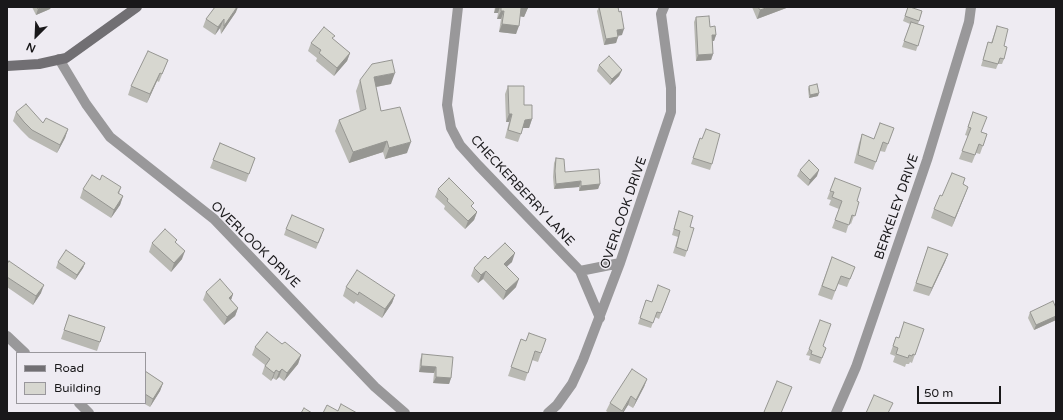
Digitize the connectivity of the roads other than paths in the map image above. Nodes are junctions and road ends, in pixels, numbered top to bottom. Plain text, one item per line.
1 (137, 7) edge
2 (458, 7) edge
3 (664, 7) edge
4 (971, 7) edge
5 (59, 59) junction
6 (7, 66) edge
7 (620, 263) junction
8 (580, 271) junction
9 (600, 318) junction
10 (7, 336) edge
11 (25, 352) edge
12 (80, 404) edge
13 (89, 413) edge
14 (405, 413) edge
15 (548, 413) edge
16 (836, 413) edge

1 - 5 main road
2 - 8 street, CHECKERBERRY LANE
3 - 7 street, OVERLOOK DRIVE
4 - 16 street, BERKELEY DRIVE
5 - 6 main road
5 - 14 street, OVERLOOK DRIVE
7 - 8 street
7 - 9 street, OVERLOOK DRIVE
8 - 9 street, CHECKERBERRY LANE
9 - 15 street, OVERLOOK DRIVE
10 - 11 street
12 - 13 street

